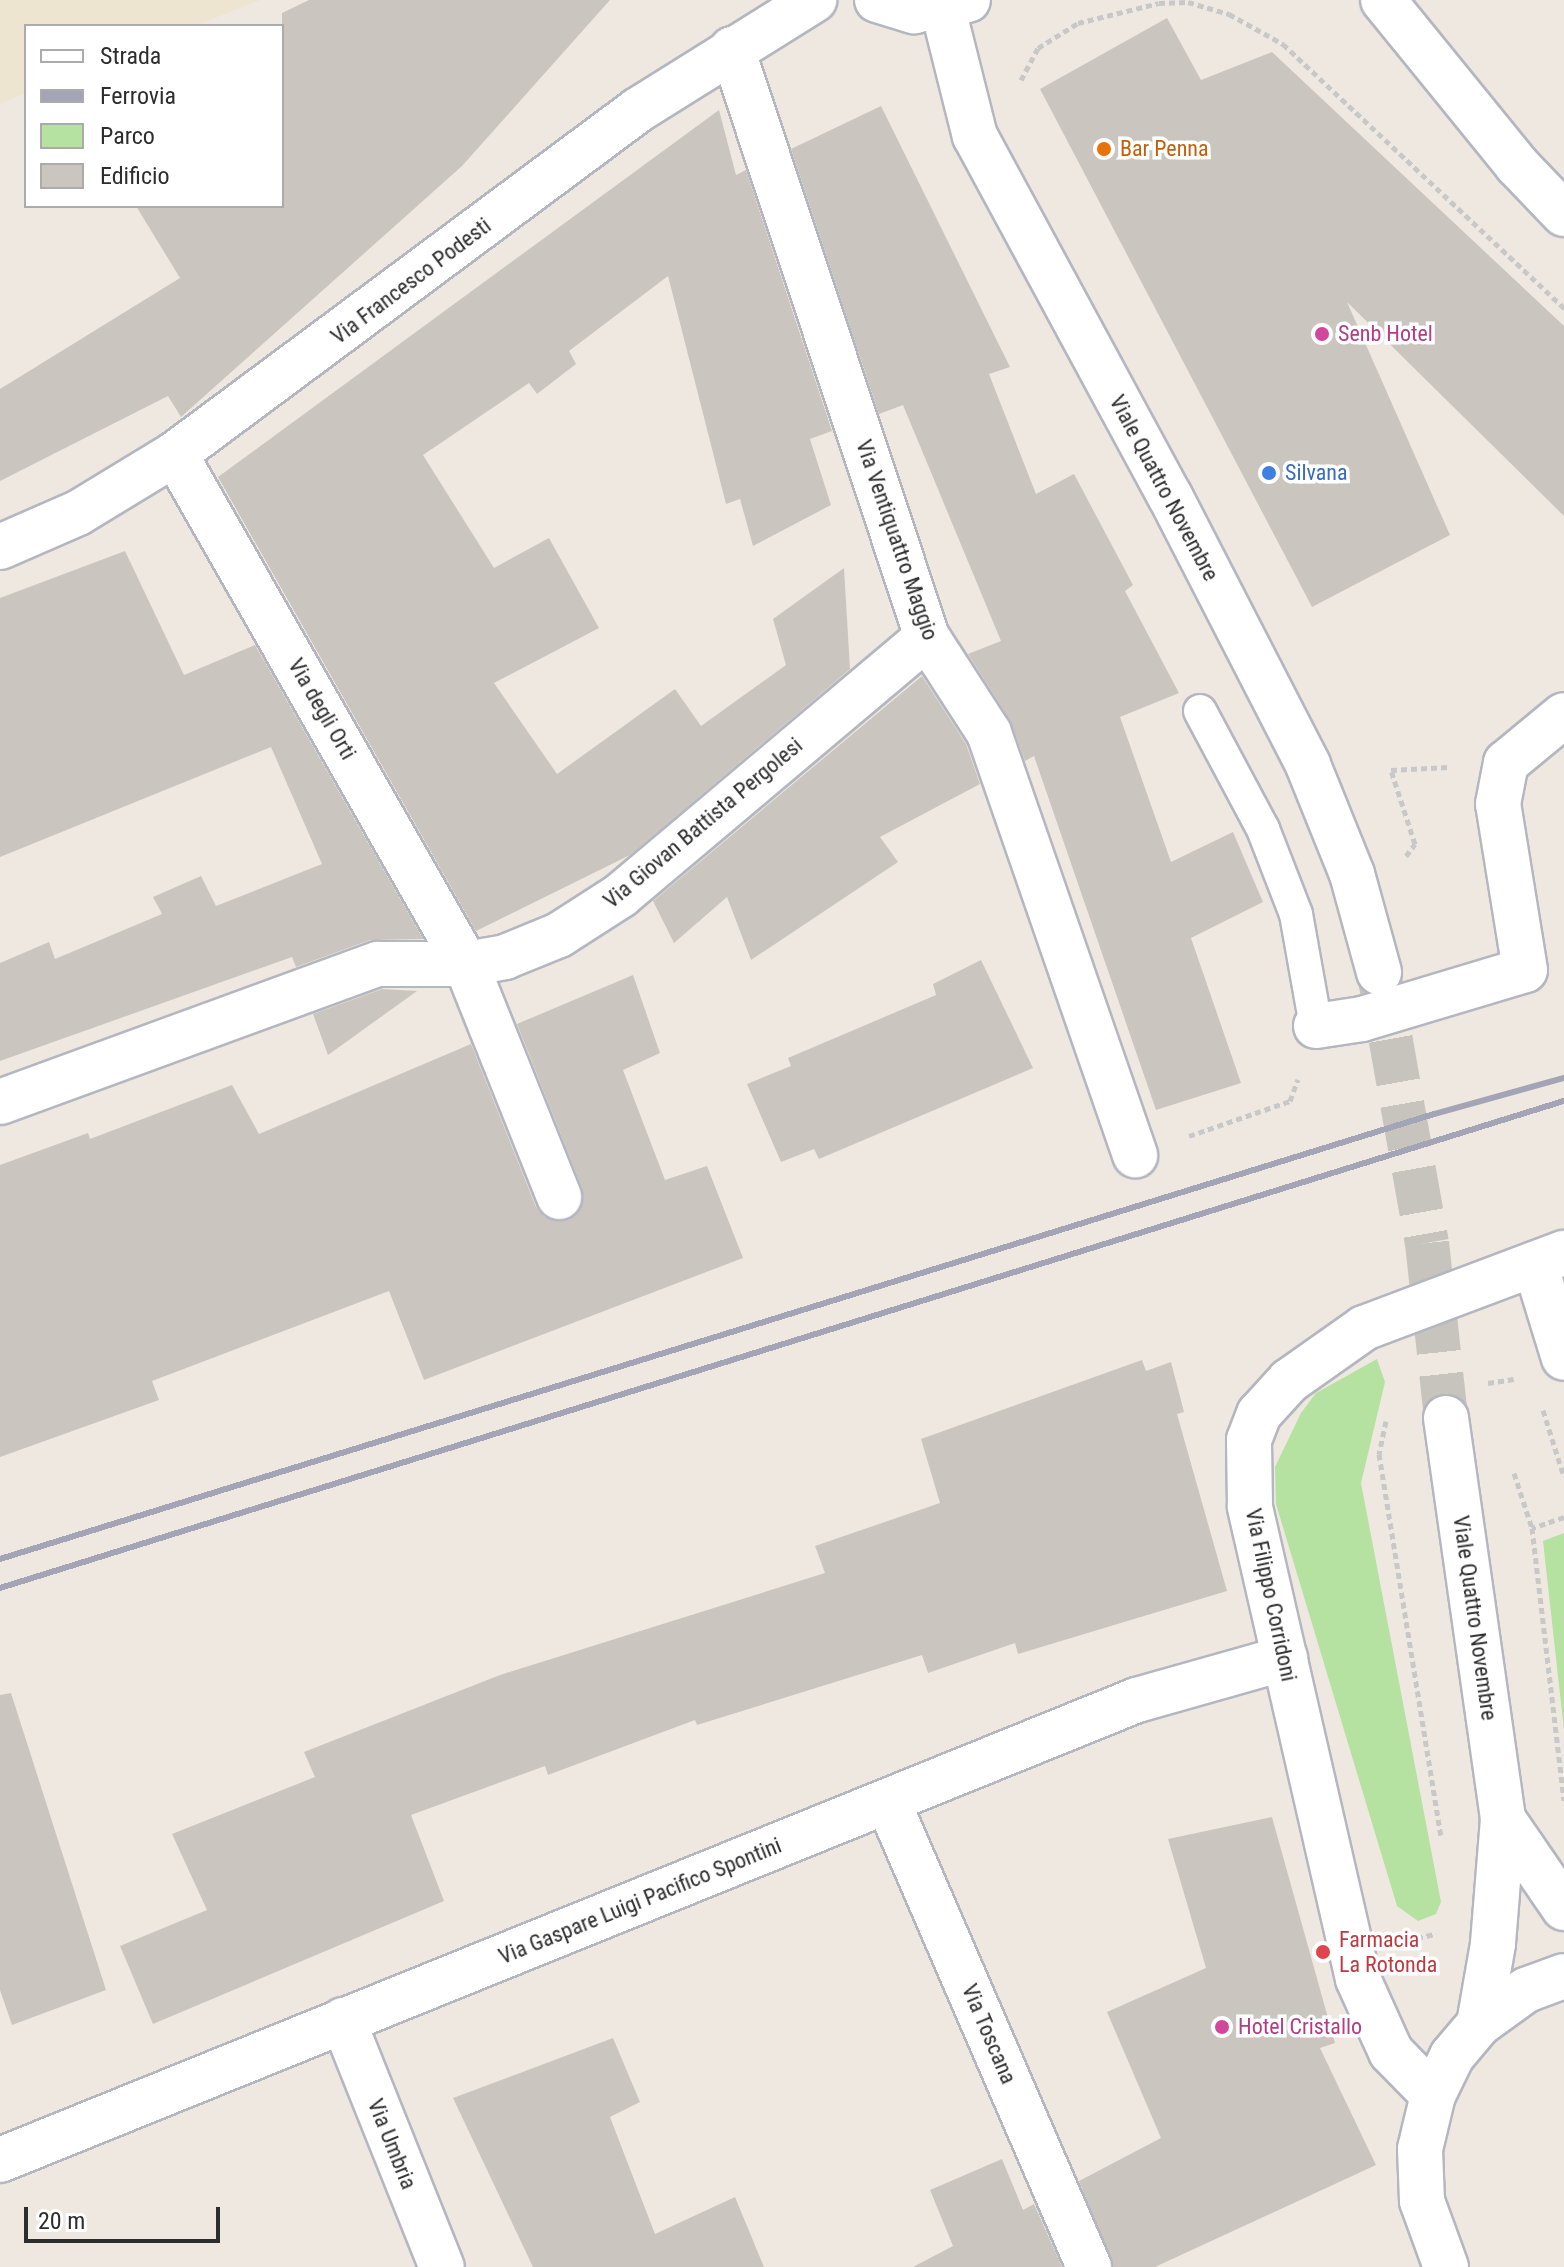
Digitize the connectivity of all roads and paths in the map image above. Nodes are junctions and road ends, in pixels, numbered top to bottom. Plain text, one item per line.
1 (814, 0) edge
2 (877, 0) edge
3 (1383, 0) edge
4 (956, 4) edge
5 (1405, 16) edge
6 (1078, 23) dead end
7 (732, 49) junction
8 (1564, 214) edge
9 (1564, 308) edge
10 (175, 454) junction
11 (0, 547) edge
12 (927, 637) junction
13 (1200, 711) dead end
14 (1564, 715) edge
15 (1391, 770) dead end
16 (1415, 844) dead end
17 (466, 964) junction
18 (1379, 972) tunnel mouth
19 (1316, 1026) junction
20 (0, 1102) edge
21 (1135, 1155) joint
22 (559, 1197) dead end
23 (1550, 1258) edge
24 (1564, 1358) edge
25 (1446, 1418) tunnel mouth
26 (1511, 1462) dead end
27 (1564, 1517) edge
28 (1532, 1528) junction
29 (1285, 1658) junction
30 (1564, 1800) edge
31 (888, 1802) junction
32 (1503, 1819) junction
33 (1564, 1908) edge
34 (1564, 1976) edge
35 (343, 2020) junction
36 (1479, 2024) junction
37 (1433, 2095) junction
38 (0, 2160) edge
39 (442, 2267) edge
40 (1089, 2267) edge
41 (1446, 2267) edge

1 - 7 street, Via Francesco Podesti
2 - 4 street
3 - 5 street
4 - 18 street, Viale Quattro Novembre
5 - 8 street
6 - 9 path
7 - 10 street, Via Francesco Podesti
7 - 12 street, Via Ventiquattro Maggio
10 - 11 street, Via Francesco Podesti
10 - 17 street, Via degli Orti
12 - 17 street, Via Giovan Battista Pergolesi
12 - 21 street, Via Ventiquattro Maggio
13 - 19 lane
14 - 19 street
15 - 16 path
17 - 20 street, Via Giovan Battista Pergolesi
17 - 22 street, Via degli Orti
19 - 21 path
23 - 24 street
23 - 29 street, Via Filippo Corridoni
25 - 32 street, Viale Quattro Novembre
26 - 28 path
27 - 28 path
28 - 30 path
29 - 31 street, Via Gaspare Luigi Pacifico Spontini
29 - 37 street, Via Filippo Corridoni
31 - 35 street, Via Gaspare Luigi Pacifico Spontini
31 - 40 street, Via Toscana
32 - 33 street, Viale Quattro Novembre
32 - 36 street, Viale Quattro Novembre
34 - 36 street
35 - 38 street, Via Gaspare Luigi Pacifico Spontini
35 - 39 street, Via Umbria
36 - 37 street
37 - 41 street

